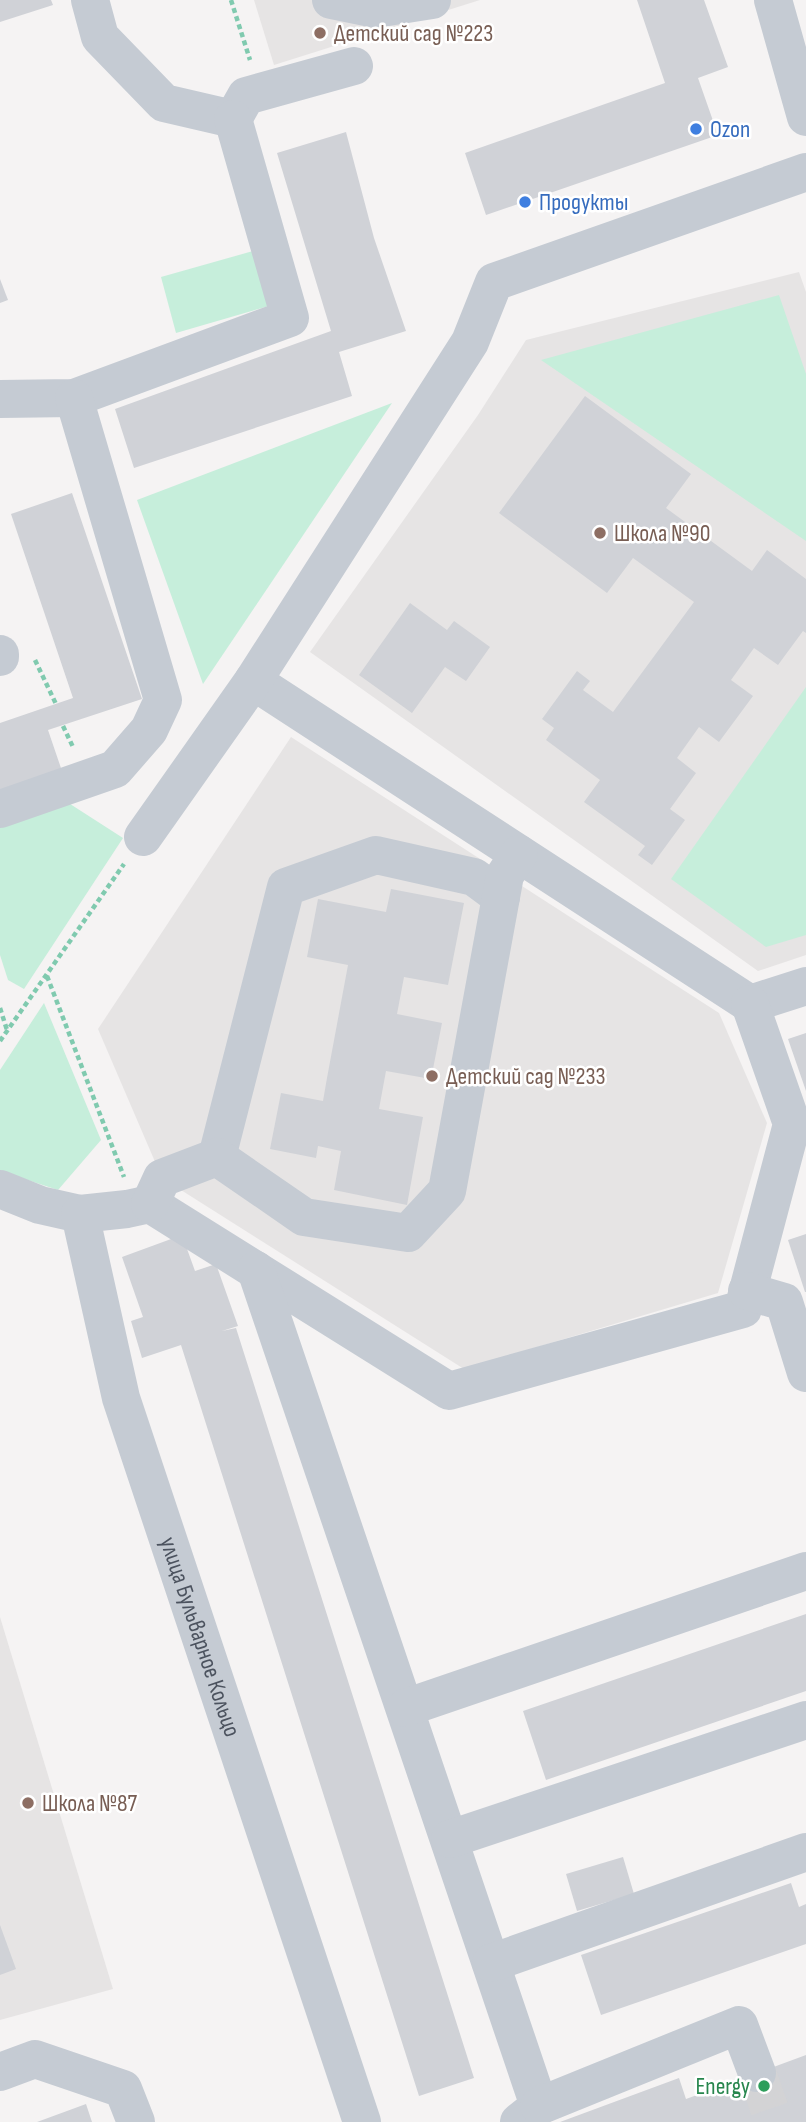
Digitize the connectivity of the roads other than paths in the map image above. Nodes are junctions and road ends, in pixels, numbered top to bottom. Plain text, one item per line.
1 (90, 0) edge
2 (331, 0) edge
3 (432, 0) edge
4 (774, 0) edge
5 (354, 66) dead end
6 (806, 117) edge
7 (233, 119) junction
8 (806, 172) edge
9 (0, 398) edge
10 (75, 398) junction
11 (253, 681) junction
12 (0, 809) edge
13 (143, 837) road end
14 (519, 854) junction
15 (501, 897) junction
16 (806, 986) edge
17 (750, 1004) junction
18 (799, 1121) edge
19 (217, 1157) junction
20 (0, 1189) edge
21 (143, 1205) junction
22 (80, 1214) junction
23 (256, 1270) junction
24 (747, 1291) junction
25 (806, 1373) edge
26 (806, 1571) edge
27 (405, 1709) junction
28 (806, 1720) edge
29 (450, 1839) junction
30 (806, 1852) edge
31 (491, 1963) junction
32 (0, 2072) edge
33 (757, 2073) tunnel mouth
34 (529, 2114) edge
35 (136, 2122) edge
36 (362, 2122) edge

1 - 7 street
2 - 3 street
4 - 6 street
5 - 7 street
7 - 10 street
8 - 11 street
9 - 10 street
10 - 12 street
11 - 13 street
11 - 14 street
14 - 15 street
14 - 17 street
15 - 19 street
15 - 19 street
16 - 17 street
17 - 18 street
18 - 24 street
19 - 21 street
20 - 22 street
21 - 22 street
21 - 23 street
22 - 36 street, улица Бульварное Кольцо
23 - 24 street
23 - 27 street
24 - 25 street
26 - 27 street
27 - 29 street
28 - 29 street
29 - 31 street
30 - 31 street
31 - 34 street
32 - 35 street
33 - 34 street

